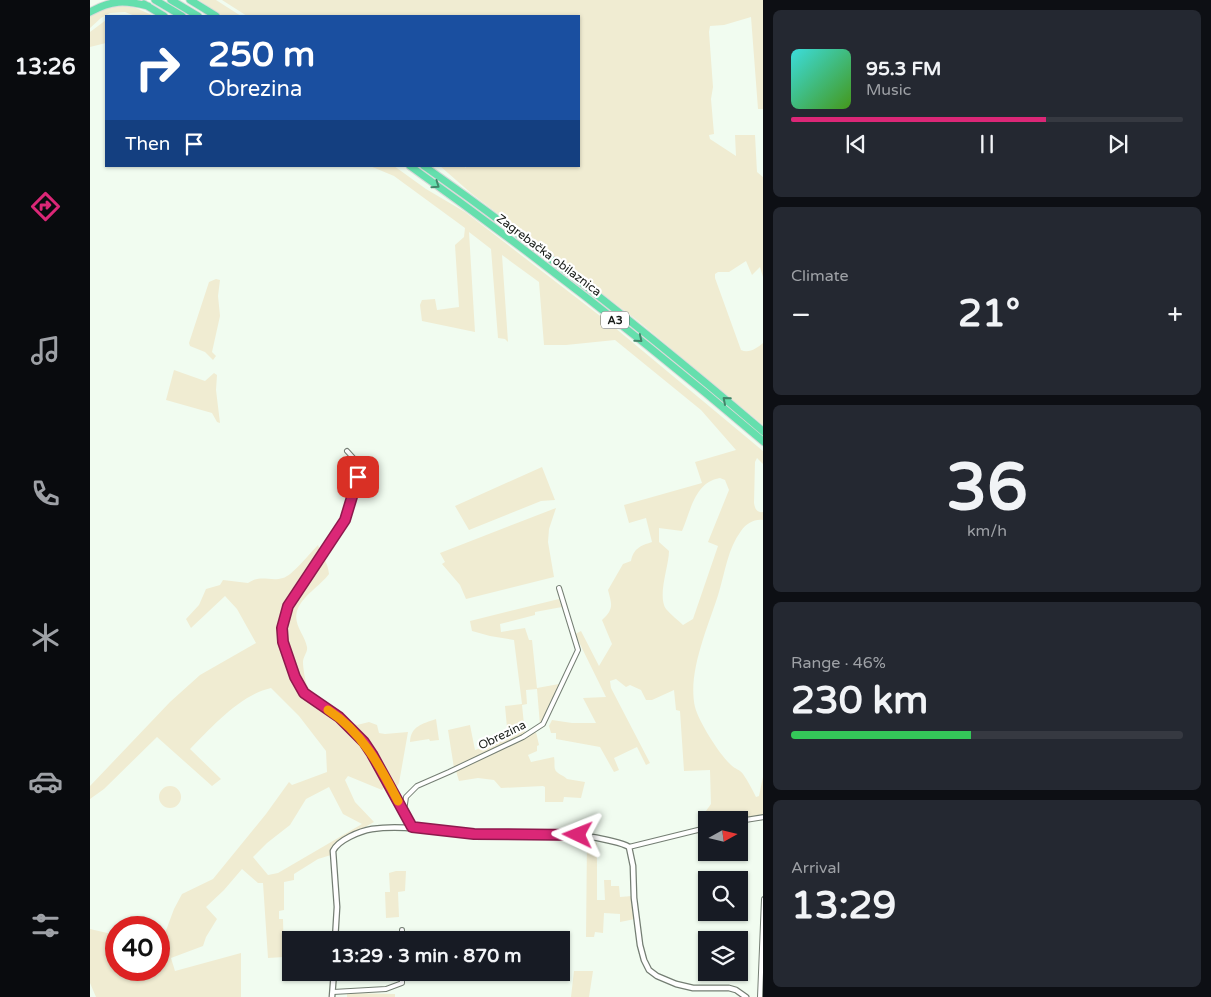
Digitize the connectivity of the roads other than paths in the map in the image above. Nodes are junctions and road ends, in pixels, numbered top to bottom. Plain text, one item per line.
1 (137, 0) edge
2 (155, 0) edge
3 (171, 0) edge
4 (190, 0) edge
5 (148, 6) junction
6 (90, 12) edge
7 (162, 15) edge
8 (180, 15) edge
9 (196, 15) edge
10 (214, 15) edge
11 (411, 167) edge
12 (425, 167) edge
13 (763, 431) edge
14 (763, 441) edge
15 (347, 451) dead end
16 (558, 588) dead end
17 (404, 811) junction
18 (763, 817) edge
19 (748, 820) edge
20 (412, 827) junction
21 (698, 830) edge
22 (629, 847) junction
23 (763, 924) edge
24 (336, 931) edge
25 (334, 981) edge
26 (402, 981) edge
27 (333, 994) edge
28 (746, 997) edge
29 (760, 997) edge

1 - 5 highway
2 - 8 highway
3 - 9 highway
4 - 10 highway
5 - 6 highway
5 - 7 highway
11 -> 14 highway, Zagrebačka obilaznica / A3
13 -> 12 highway, Zagrebačka obilaznica / A3
15 - 17 street
16 - 17 street, Obrezina
17 - 20 street
18 - 19 street
20 - 22 street
20 - 24 street
21 - 22 street
22 - 28 street
23 - 29 street
25 - 27 street
26 - 27 street

